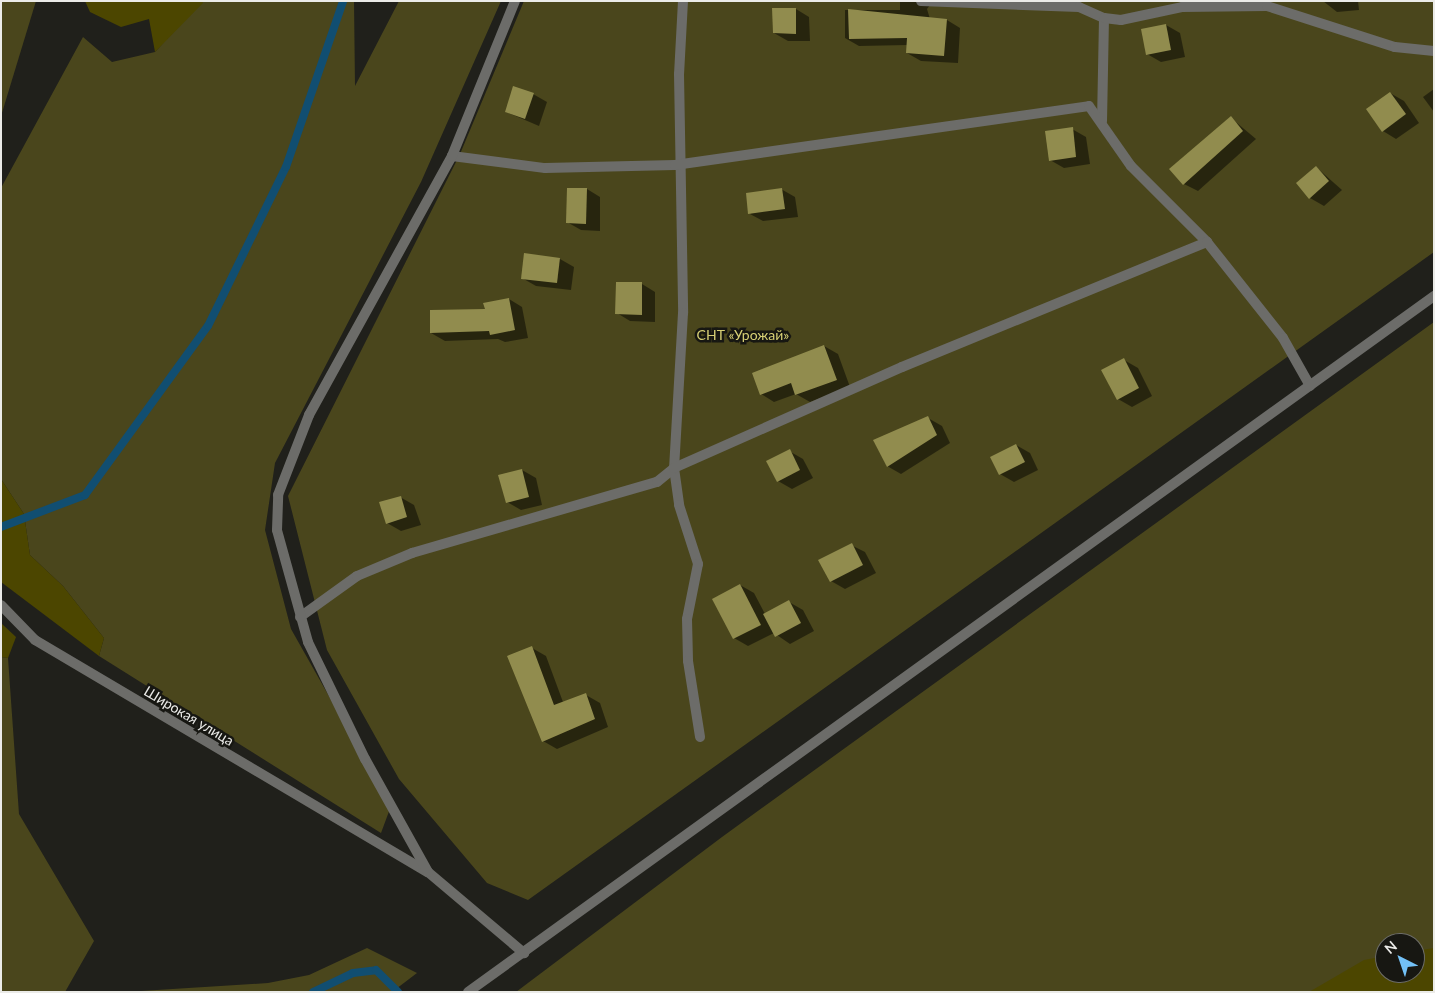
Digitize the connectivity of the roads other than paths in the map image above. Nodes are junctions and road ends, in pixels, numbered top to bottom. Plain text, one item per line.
1 (515, 1) edge
2 (683, 1) edge
3 (922, 1) edge
4 (1104, 18) junction
5 (1434, 51) edge
6 (1102, 124) junction
7 (452, 156) junction
8 (680, 164) junction
9 (1207, 242) junction
10 (1434, 296) edge
11 (1310, 386) junction
12 (674, 468) junction
13 (1, 605) edge
14 (300, 618) junction
15 (700, 737) dead end
16 (428, 872) junction
17 (524, 953) junction
18 (468, 992) edge

1 - 7 street
2 - 8 street
3 - 4 street
4 - 5 street
4 - 6 street
6 - 8 street
6 - 9 street
7 - 8 street
7 - 14 street
8 - 12 street
9 - 11 street
9 - 12 street
10 - 11 street
11 - 17 street
12 - 14 street
12 - 15 street
13 - 16 street, Широкая улица
14 - 16 street
16 - 17 street
17 - 18 street

